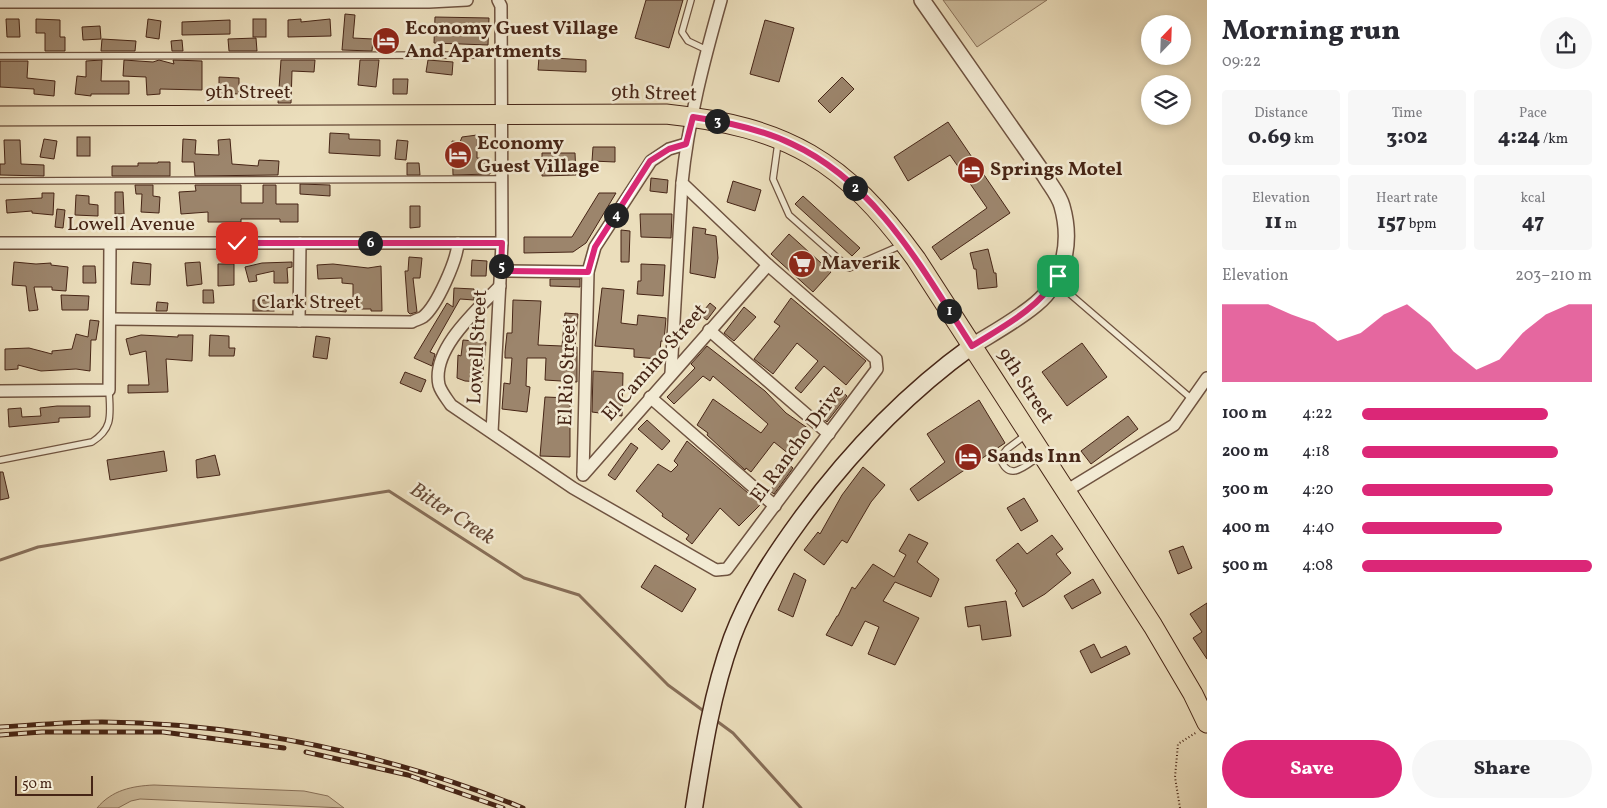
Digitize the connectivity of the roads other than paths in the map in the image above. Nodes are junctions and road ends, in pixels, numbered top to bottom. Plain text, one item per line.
1 (323, 0) edge
2 (467, 0) edge
3 (498, 0) edge
4 (691, 0) edge
5 (721, 0) edge
6 (922, 0) edge
7 (0, 2) edge
8 (707, 50) junction
9 (501, 55) junction
10 (0, 56) edge
11 (501, 115) junction
12 (0, 116) edge
13 (693, 117) junction
14 (779, 138) junction
15 (686, 144) junction
16 (502, 179) junction
17 (0, 181) edge
18 (682, 183) junction
19 (458, 242) junction
20 (0, 243) edge
21 (300, 243) junction
22 (502, 243) junction
23 (110, 244) junction
24 (905, 244) junction
25 (768, 265) junction
26 (501, 271) junction
27 (588, 272) junction
28 (1055, 281) junction
29 (500, 286) junction
30 (110, 319) junction
31 (298, 322) junction
32 (709, 330) junction
33 (972, 346) junction
34 (671, 372) junction
35 (1207, 378) edge
36 (109, 390) junction
37 (0, 391) edge
38 (650, 397) junction
39 (1193, 400) junction
40 (492, 432) junction
41 (1029, 433) junction
42 (829, 434) junction
43 (1042, 455) junction
44 (0, 460) edge
45 (583, 474) junction
46 (573, 488) junction
47 (1066, 491) junction
48 (775, 506) junction
49 (1203, 727) edge
50 (694, 808) edge

1 - 2 street
1 - 7 street
3 - 9 street, Lowell Street
4 - 8 lane
5 - 8 street
6 - 28 street
8 - 13 street
9 - 10 lane
9 - 11 street, Lowell Street
11 - 12 main road, 9th Street
11 - 13 main road, 9th Street
11 - 16 street, Lowell Street
13 - 14 main road, 9th Street
13 - 15 street
14 - 24 main road, 9th Street
14 - 24 lane
15 - 18 street
15 - 27 street, El Rio Street
16 - 17 lane
16 - 22 street, Lowell Street
18 - 25 street, El Rancho Drive
18 - 34 street
19 - 21 street, Lowell Avenue
19 - 22 street, Lowell Avenue
19 - 31 street, Clark Street
20 - 23 street, Lowell Avenue
21 - 23 street, Lowell Avenue
21 - 31 street
22 - 26 street, Lowell Street
23 - 30 street
24 - 33 main road, 9th Street
25 - 32 street, El Camino Street
25 - 42 street, El Rancho Drive
26 - 27 street
26 - 29 street, Lowell Street
27 - 45 street, El Rio Street
28 - 33 street
28 - 39 lane
29 - 40 street, Lowell Street
29 - 40 street, El Rancho Drive
30 - 31 street, Clark Street
30 - 36 street
32 - 34 street, El Camino Street
32 - 42 street
33 - 41 main road, 9th Street
33 - 50 main road
34 - 38 street, El Camino Street
35 - 39 street
36 - 37 street
36 - 44 lane
38 - 45 street, El Camino Street
38 - 48 street
39 - 47 street
40 - 46 street, El Rancho Drive
41 - 43 main road, 9th Street
41 - 43 lane
42 - 48 street, El Rancho Drive
43 - 47 main road, 9th Street
45 - 46 street, El Camino Street
46 - 48 street, El Rancho Drive
47 - 49 main road, 9th Street

